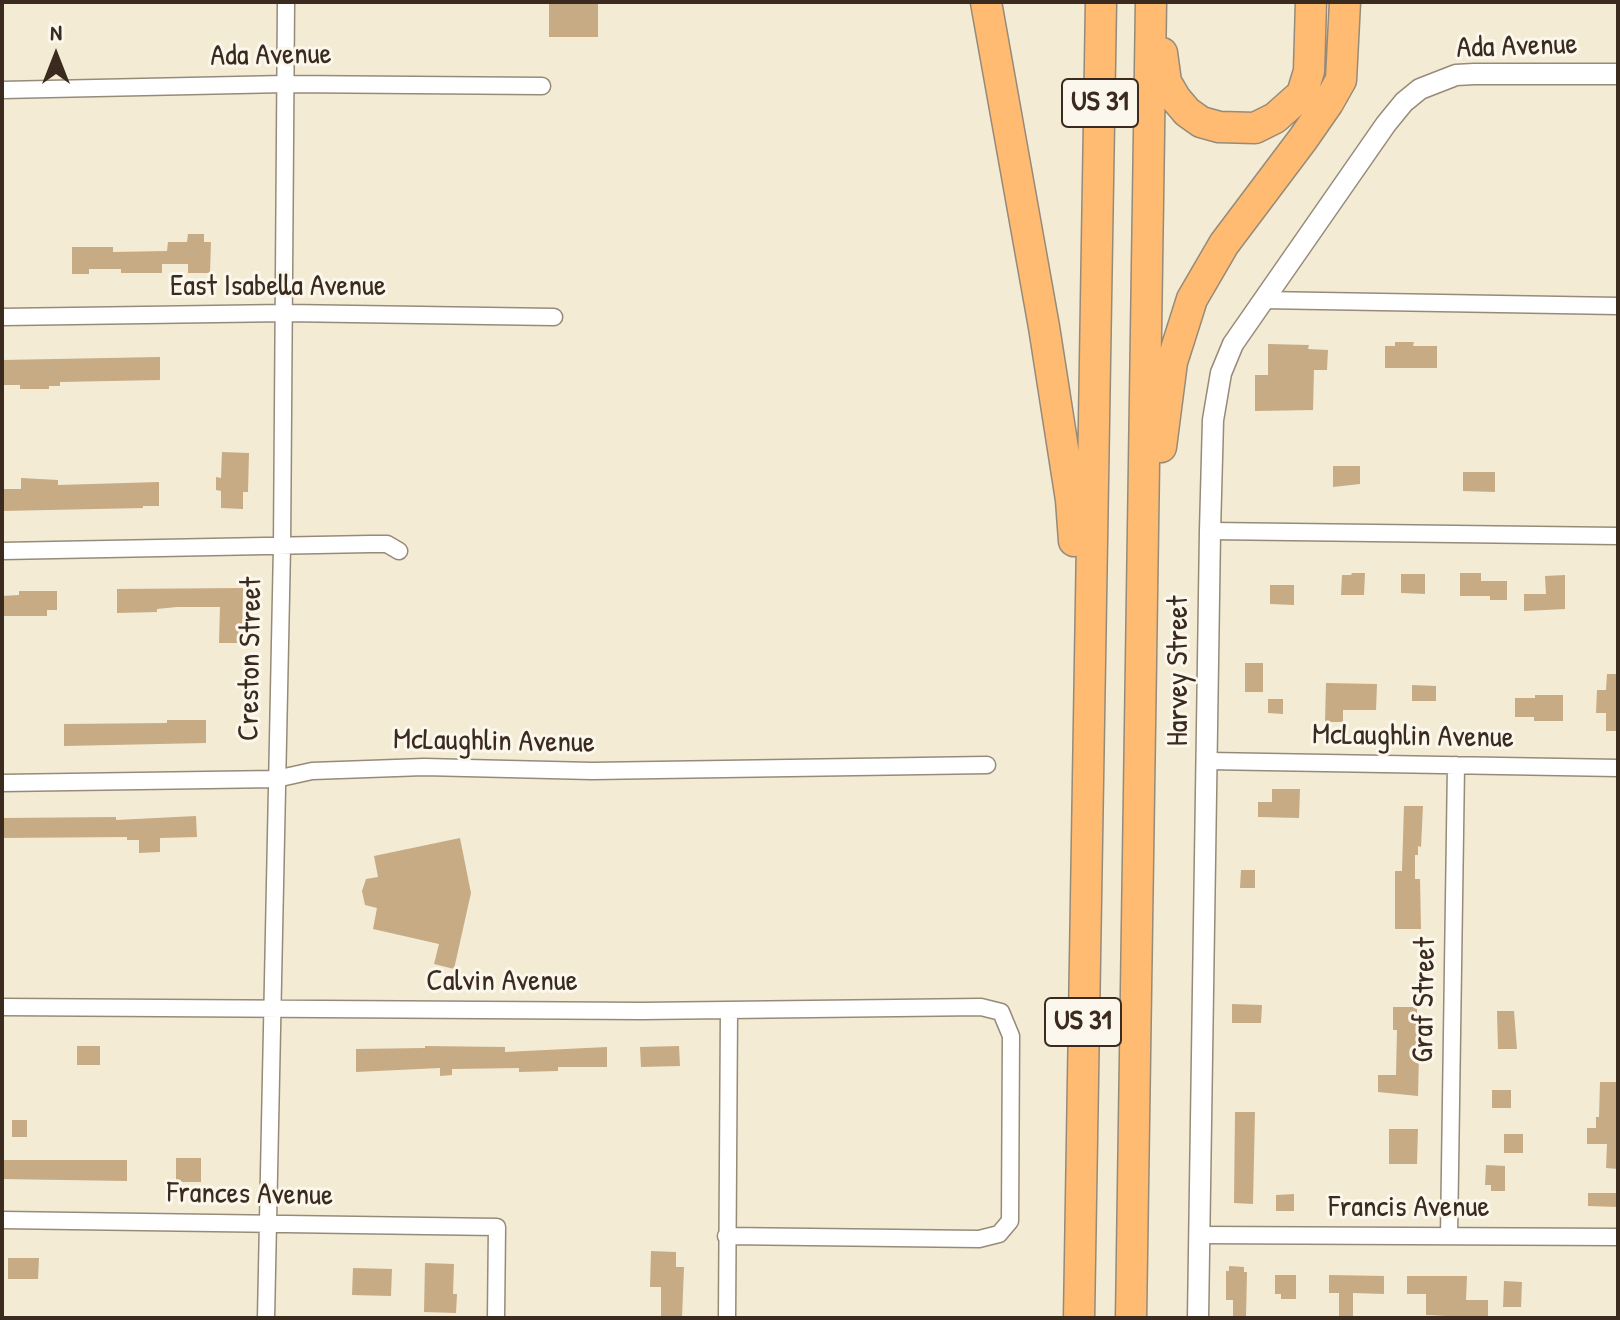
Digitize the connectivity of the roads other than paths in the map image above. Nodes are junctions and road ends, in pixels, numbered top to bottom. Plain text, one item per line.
1 (286, 2) edge
2 (986, 2) edge
3 (1101, 2) edge
4 (1151, 2) edge
5 (1162, 2) edge
6 (1311, 2) edge
7 (1345, 2) edge
8 (1618, 74) edge
9 (285, 84) junction
10 (542, 86) dead end
11 (1420, 89) joint
12 (2, 90) edge
13 (1262, 300) junction
14 (1618, 306) edge
15 (286, 313) junction
16 (2, 317) edge
17 (554, 317) dead end
18 (1210, 531) junction
19 (1618, 536) edge
20 (282, 547) junction
21 (2, 551) edge
22 (399, 551) dead end
23 (1088, 726) junction
24 (1140, 727) junction
25 (1208, 761) junction
26 (987, 765) dead end
27 (1456, 765) junction
28 (1618, 768) edge
29 (276, 779) junction
30 (2, 783) edge
31 (2, 1007) edge
32 (270, 1010) junction
33 (729, 1010) junction
34 (2, 1220) edge
35 (267, 1222) junction
36 (1199, 1235) junction
37 (726, 1236) junction
38 (1449, 1236) junction
39 (1618, 1237) edge
40 (266, 1318) edge
41 (496, 1318) edge
42 (727, 1318) edge
43 (1079, 1318) edge
44 (1131, 1318) edge
45 (1198, 1318) edge

1 - 9 street, Creston Street
2 - 23 highway
3 - 23 highway, US 31
4 - 24 highway, US 31
5 - 6 highway
7 - 24 highway
8 - 11 street, Ada Avenue
9 - 10 street, Ada Avenue
9 - 12 street, Ada Avenue
9 - 15 street, Creston Street
11 - 13 street, Harvey Street
13 - 14 street
13 - 18 street, Harvey Street
15 - 16 street, East Isabella Avenue
15 - 17 street, East Isabella Avenue
15 - 20 street, Creston Street
18 - 19 street
18 - 25 street, Harvey Street
20 - 21 street
20 - 22 street
20 - 29 street, Creston Street
23 - 43 highway, US 31
24 - 44 highway, US 31
25 - 27 street, McLaughlin Avenue
25 - 36 street, Harvey Street
26 - 29 street, McLaughlin Avenue
27 - 28 street, McLaughlin Avenue
27 - 38 street, Graf Street
29 - 30 street, McLaughlin Avenue
29 - 32 street, Creston Street
31 - 32 street, Calvin Avenue
32 - 33 street, Calvin Avenue
32 - 35 street, Creston Street
33 - 37 street
33 - 37 street, Calvin Avenue
34 - 35 street, Frances Avenue
35 - 40 street, Creston Street
35 - 41 street, Frances Avenue
36 - 38 street, Francis Avenue
36 - 45 street, Harvey Street
37 - 42 street
38 - 39 street, Francis Avenue

